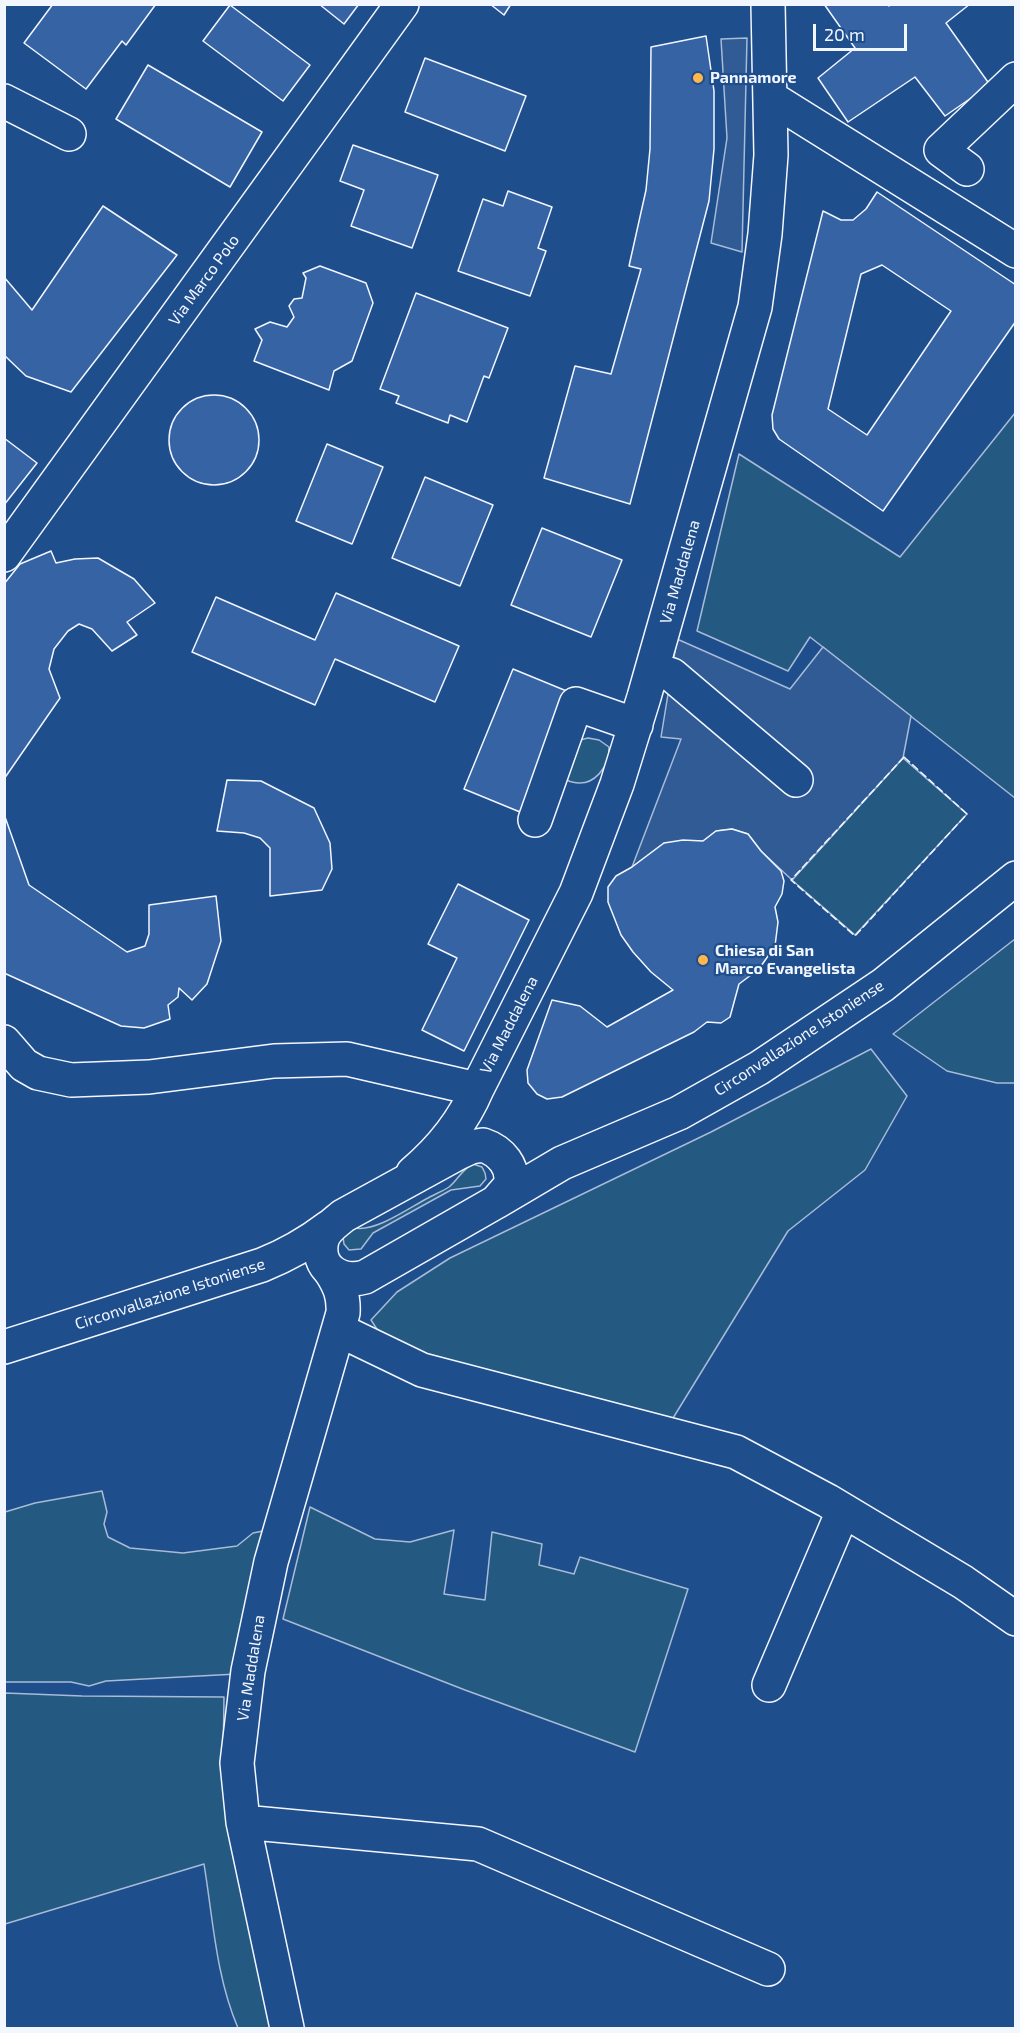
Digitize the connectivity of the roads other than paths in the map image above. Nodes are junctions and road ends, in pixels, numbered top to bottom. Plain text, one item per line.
1 (402, 4) edge
2 (768, 4) edge
3 (1016, 79) edge
4 (771, 98) junction
5 (4, 101) edge
6 (69, 134) dead end
7 (967, 169) dead end
8 (1016, 252) edge
9 (4, 555) edge
10 (652, 669) junction
11 (636, 724) junction
12 (796, 780) dead end
13 (536, 820) dead end
14 (1016, 878) edge
15 (4, 1042) edge
16 (472, 1099) junction
17 (495, 1152) junction
18 (562, 1163) junction
19 (397, 1187) junction
20 (496, 1202) junction
21 (329, 1227) junction
22 (262, 1265) junction
23 (379, 1269) junction
24 (329, 1270) junction
25 (341, 1322) junction
26 (4, 1347) edge
27 (843, 1510) junction
28 (1016, 1619) edge
29 (769, 1685) dead end
30 (243, 1822) junction
31 (768, 1969) dead end
32 (287, 2028) edge

1 - 9 street, Via Marco Polo
2 - 4 street, Via Maddalena
3 - 7 street
4 - 8 street
4 - 10 street, Via Maddalena
5 - 6 street
10 - 11 street, Via Maddalena
10 - 12 street
11 - 13 street
11 - 16 street, Via Maddalena
14 - 18 street, Circonvallazione Istoniense
15 - 16 street
16 - 17 street
16 - 19 street, Via Maddalena
17 - 18 street
17 - 19 street
17 - 20 street
18 - 20 street
19 - 21 street, Circonvallazione Istoniense
20 - 23 street
21 - 22 street, Circonvallazione Istoniense
21 - 24 street, Via Maddalena
22 - 24 street
22 - 26 street, Circonvallazione Istoniense
23 - 24 street
23 - 25 street, Via Maddalena
24 - 25 street, Via Maddalena
25 - 27 street
25 - 30 street, Via Maddalena
27 - 28 street
27 - 29 street
30 - 31 street
30 - 32 street, Via Maddalena

